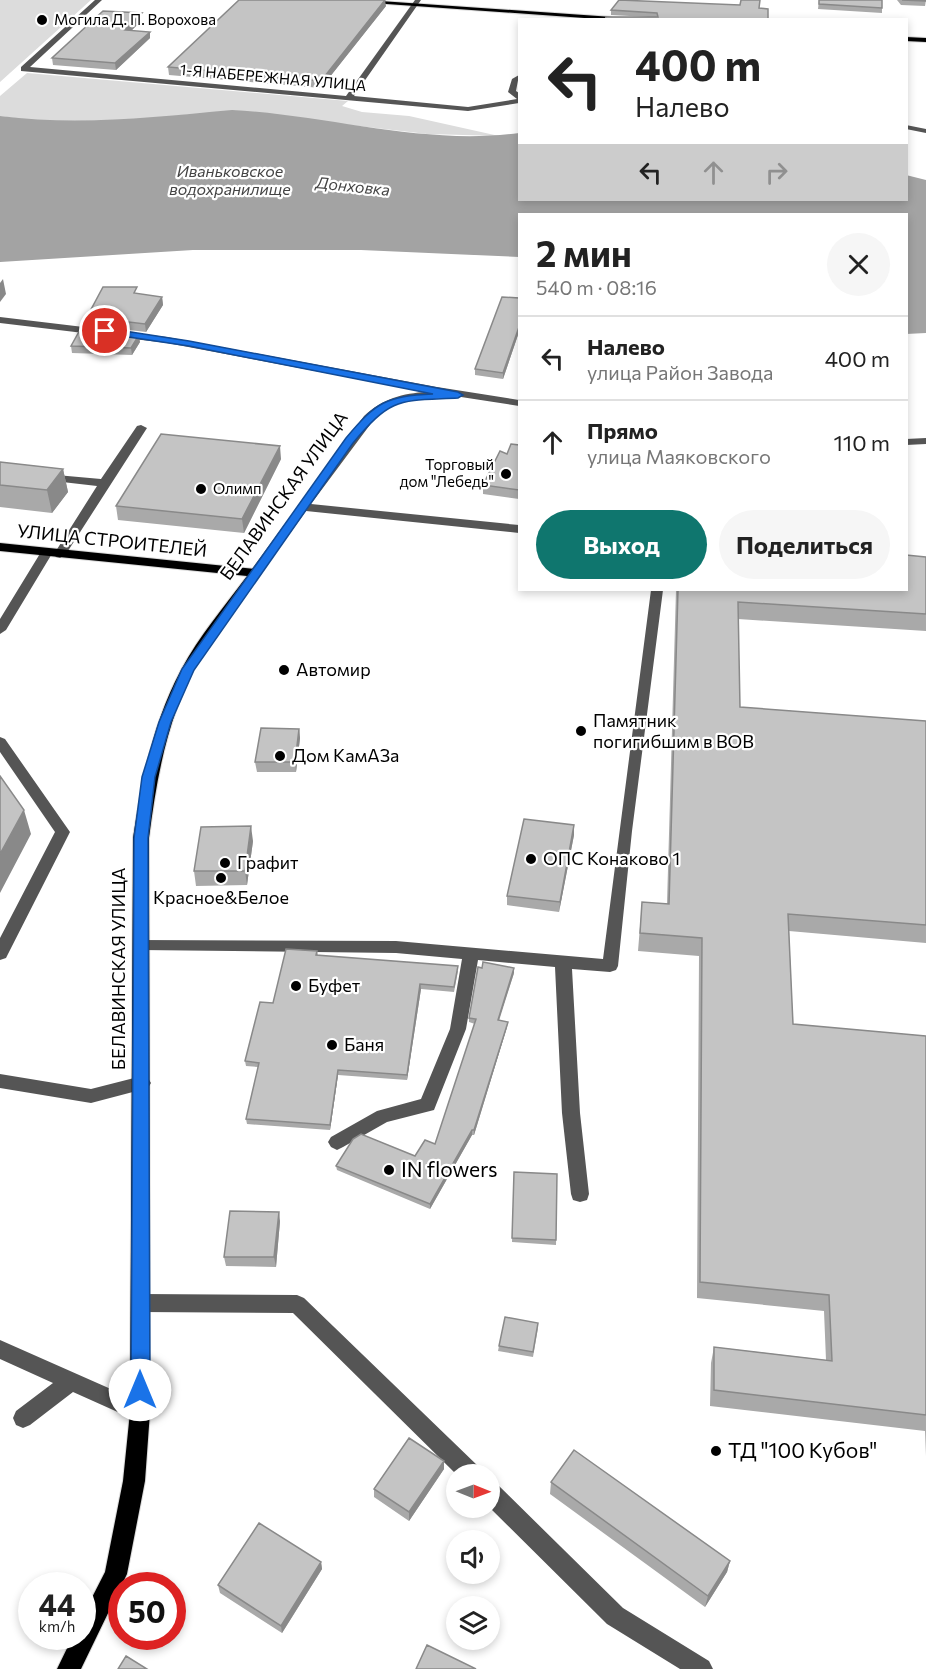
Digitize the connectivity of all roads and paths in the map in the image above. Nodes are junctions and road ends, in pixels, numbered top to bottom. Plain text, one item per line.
1 (99, 0) edge
2 (333, 0) edge
3 (416, 3) edge
4 (625, 18) edge
5 (908, 39) edge
6 (926, 40) edge
7 (518, 78) edge
8 (518, 98) edge
9 (348, 99) junction
10 (518, 99) edge
11 (908, 127) edge
12 (926, 131) edge
13 (0, 320) edge
14 (458, 395) junction
15 (518, 403) edge
16 (141, 428) dead end
17 (926, 441) edge
18 (908, 442) edge
19 (35, 476) edge
20 (104, 483) junction
21 (303, 507) junction
22 (518, 529) edge
23 (0, 547) edge
24 (47, 552) junction
25 (60, 554) junction
26 (255, 573) junction
27 (657, 591) edge
28 (0, 630) edge
29 (0, 742) edge
30 (141, 944) junction
31 (0, 954) edge
32 (471, 954) junction
33 (563, 962) junction
34 (0, 1081) edge
35 (142, 1083) junction
36 (337, 1142) dead end
37 (580, 1194) dead end
38 (141, 1303) junction
39 (0, 1349) edge
40 (71, 1381) junction
41 (140, 1413) junction
42 (23, 1418) dead end
43 (461, 1464) edge
44 (500, 1503) edge
45 (69, 1669) edge
46 (701, 1669) edge

1 - 9 street, 1-Я НАБЕРЕЖНАЯ УЛИЦА
2 - 3 main road
3 - 4 main road
3 - 9 street
5 - 6 main road
7 - 8 street
9 - 10 street, 1-Я НАБЕРЕЖНАЯ УЛИЦА
11 - 12 street
13 - 14 street
14 - 15 street
14 - 21 street, БЕЛАВИНСКАЯ УЛИЦА
16 - 20 street
17 - 18 street
19 - 20 street
20 - 25 street
21 - 22 street
21 - 26 street, БЕЛАВИНСКАЯ УЛИЦА
23 - 24 main road, УЛИЦА СТРОИТЕЛЕЙ
24 - 25 main road, УЛИЦА СТРОИТЕЛЕЙ
24 - 28 street
25 - 26 main road, УЛИЦА СТРОИТЕЛЕЙ
26 - 30 main road, БЕЛАВИНСКАЯ УЛИЦА
27 - 33 street
29 - 31 street
30 - 32 street
30 - 35 main road, БЕЛАВИНСКАЯ УЛИЦА
32 - 33 street
32 - 36 street
33 - 37 street
34 - 35 street
35 - 38 main road, БЕЛАВИНСКАЯ УЛИЦА
38 - 41 main road, БЕЛАВИНСКАЯ УЛИЦА
38 - 43 street
39 - 40 street
40 - 41 street
40 - 42 street
41 - 45 main road, БЕЛАВИНСКАЯ УЛИЦА
44 - 46 street

